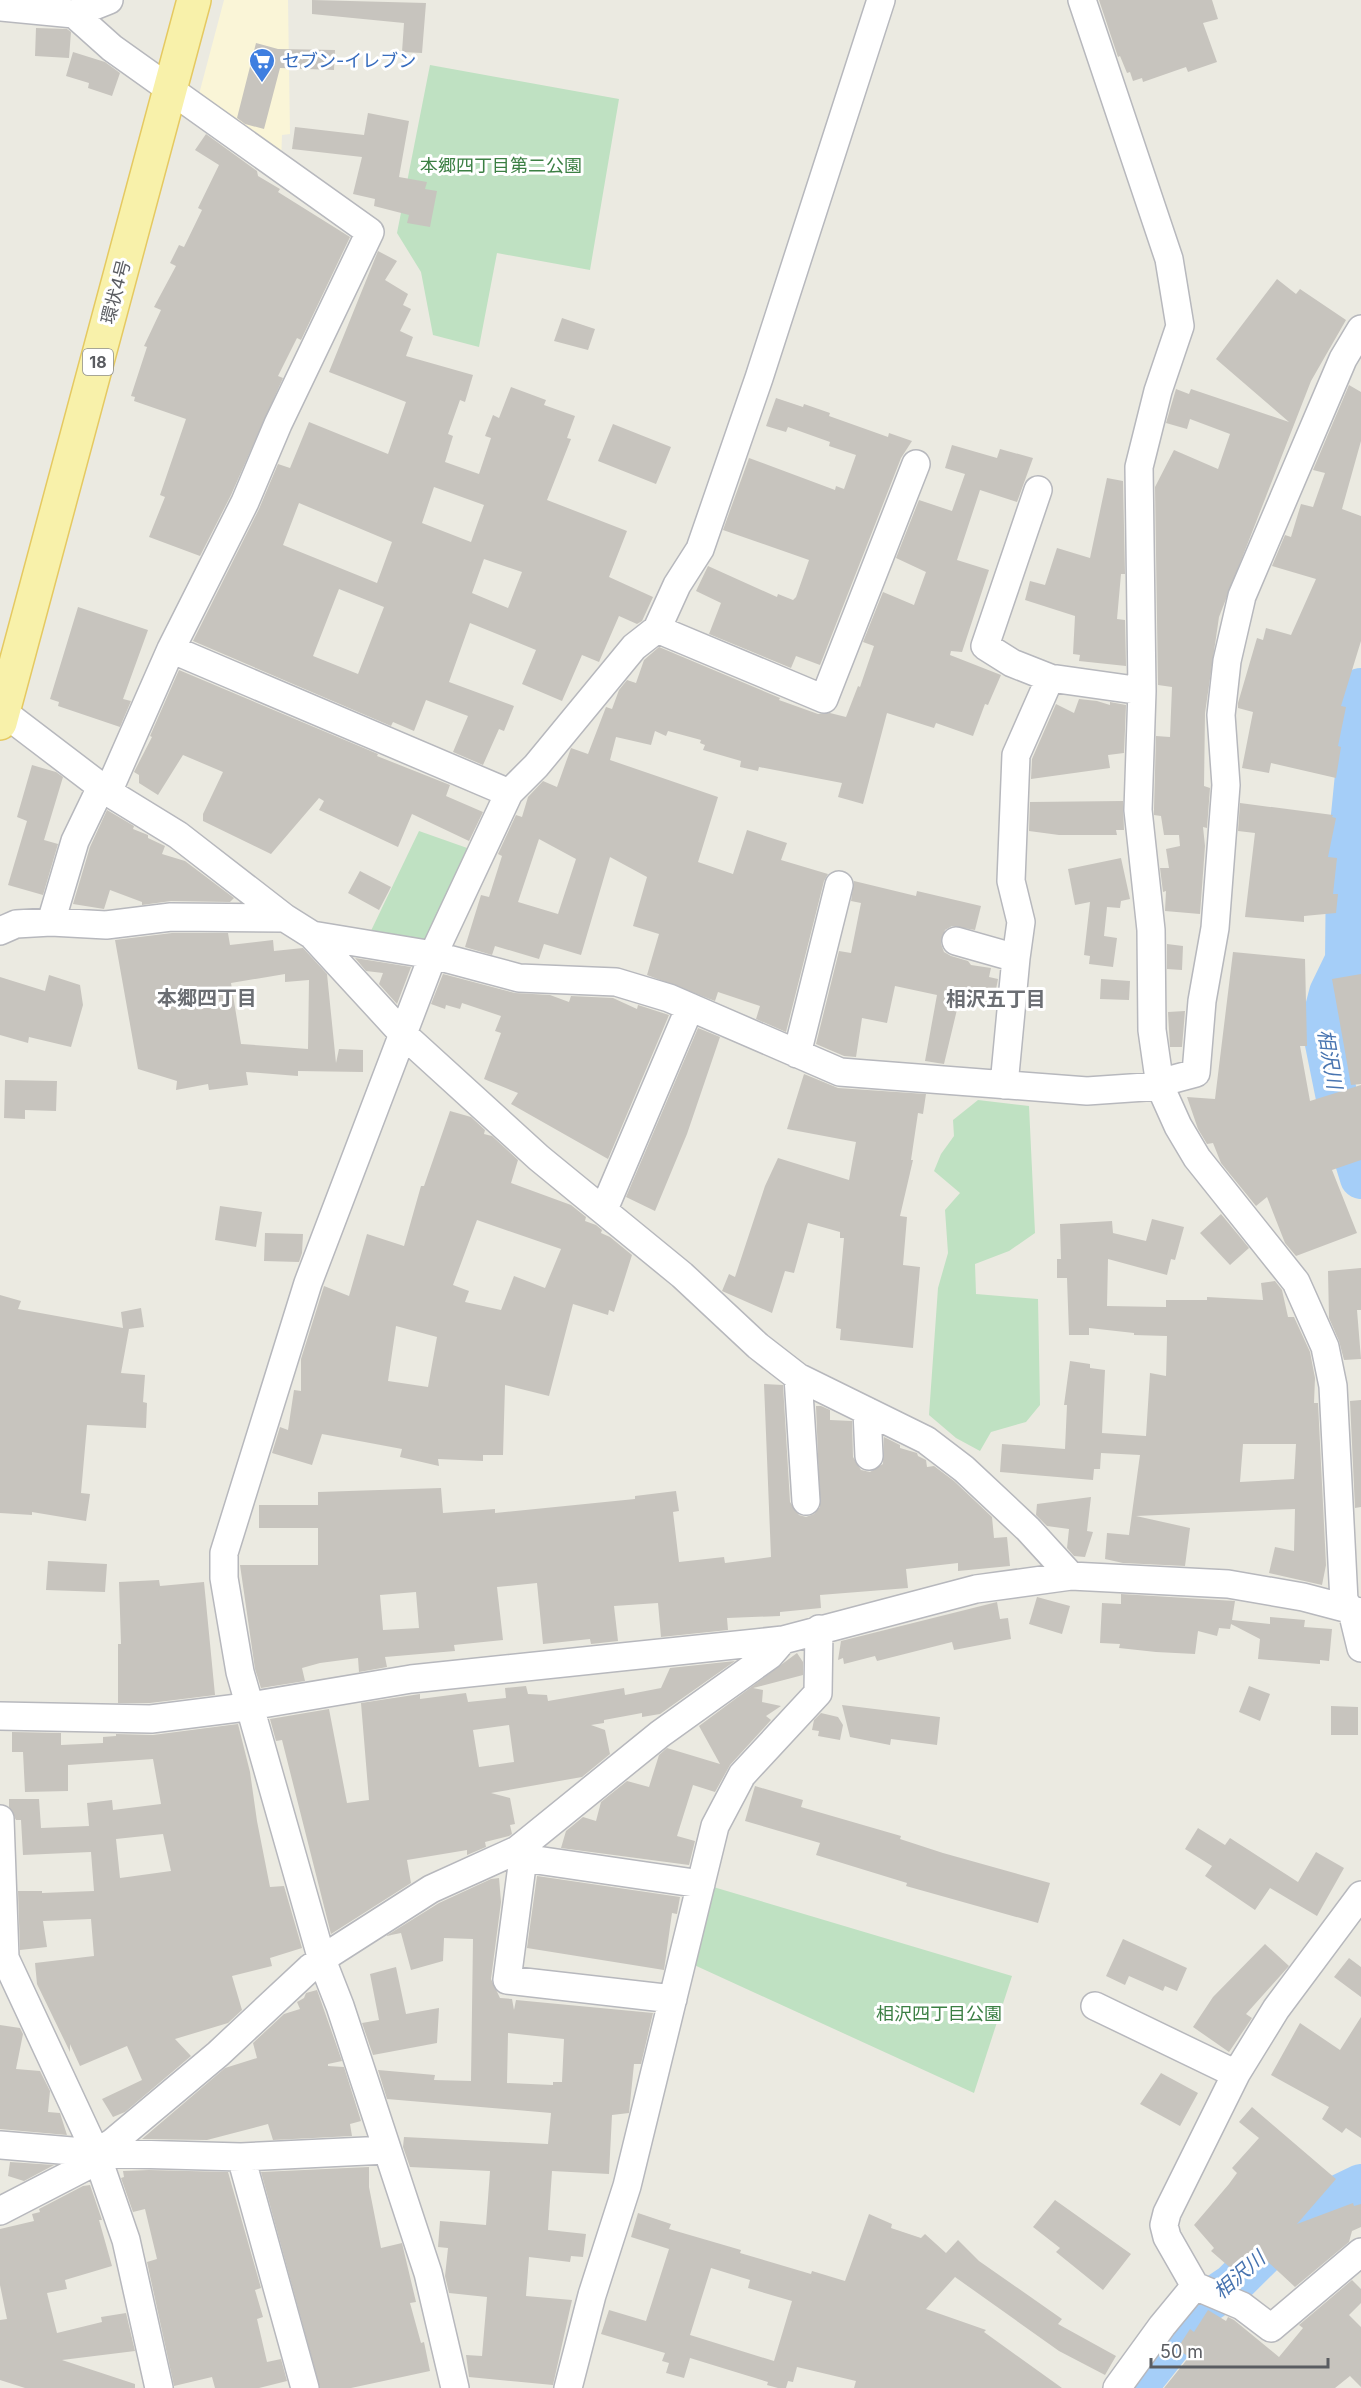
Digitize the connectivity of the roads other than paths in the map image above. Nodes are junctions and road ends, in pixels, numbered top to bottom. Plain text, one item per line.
1 (109, 0) edge
2 (194, 0) edge
3 (881, 0) edge
4 (1082, 0) edge
5 (0, 7) edge
6 (74, 14) junction
7 (171, 88) junction
8 (1361, 329) edge
9 (916, 464) dead end
10 (1038, 490) dead end
11 (657, 629) junction
12 (171, 649) junction
13 (1050, 678) junction
14 (1142, 691) junction
15 (2, 711) edge
16 (104, 790) junction
17 (509, 793) junction
18 (838, 885) dead end
19 (285, 918) junction
20 (51, 922) junction
21 (0, 931) edge
22 (312, 935) junction
23 (956, 941) dead end
24 (433, 955) junction
25 (1016, 958) junction
26 (690, 1007) junction
27 (404, 1035) junction
28 (798, 1054) junction
29 (1004, 1085) junction
30 (1160, 1086) junction
31 (604, 1209) junction
32 (798, 1377) junction
33 (867, 1411) junction
34 (869, 1456) dead end
35 (806, 1501) dead end
36 (1071, 1576) junction
37 (1357, 1612) edge
38 (819, 1629) junction
39 (783, 1640) junction
40 (1361, 1648) edge
41 (250, 1705) junction
42 (0, 1716) edge
43 (0, 1820) edge
44 (520, 1854) junction
45 (701, 1884) junction
46 (1361, 1894) edge
47 (322, 1960) junction
48 (673, 1999) junction
49 (1095, 2006) dead end
50 (1236, 2074) junction
51 (0, 2145) edge
52 (387, 2150) junction
53 (96, 2153) junction
54 (241, 2157) junction
55 (0, 2211) edge
56 (1361, 2252) edge
57 (1201, 2288) junction
58 (159, 2388) edge
59 (305, 2388) edge
60 (455, 2388) edge
61 (568, 2388) edge
62 (1117, 2388) edge

1 - 6 street
2 - 7 main road, 環状4号 / 18
3 - 11 street
4 - 14 street
5 - 6 street
6 - 7 street
7 - 12 street
7 - 15 main road, 環状4号 / 18
8 - 30 street
9 - 11 street
10 - 13 street
11 - 17 street
12 - 16 street
12 - 17 street
13 - 14 street
13 - 25 street
14 - 30 street
15 - 16 street
16 - 19 street
16 - 20 street
17 - 24 street
18 - 28 street
19 - 20 street
19 - 22 street
20 - 21 street
22 - 24 street
22 - 27 street
23 - 25 street
24 - 26 street
24 - 27 street
25 - 29 street
26 - 28 street
26 - 31 street
27 - 31 street
27 - 41 street
28 - 29 street
29 - 30 street
30 - 37 street
31 - 32 street
32 - 33 street
32 - 35 street
33 - 34 street
33 - 36 street
36 - 37 street
36 - 38 street
37 - 40 street
38 - 39 street
38 - 45 street
39 - 41 street
39 - 44 street
41 - 42 street
41 - 47 street
43 - 53 street
44 - 45 street
44 - 47 street
44 - 48 street
45 - 48 street
46 - 50 street
47 - 52 street
47 - 53 street
48 - 61 street
49 - 50 street
50 - 57 street
51 - 53 street
52 - 54 street
52 - 60 street
53 - 54 street
53 - 55 street
53 - 58 street
54 - 59 street
56 - 57 street
57 - 62 street

